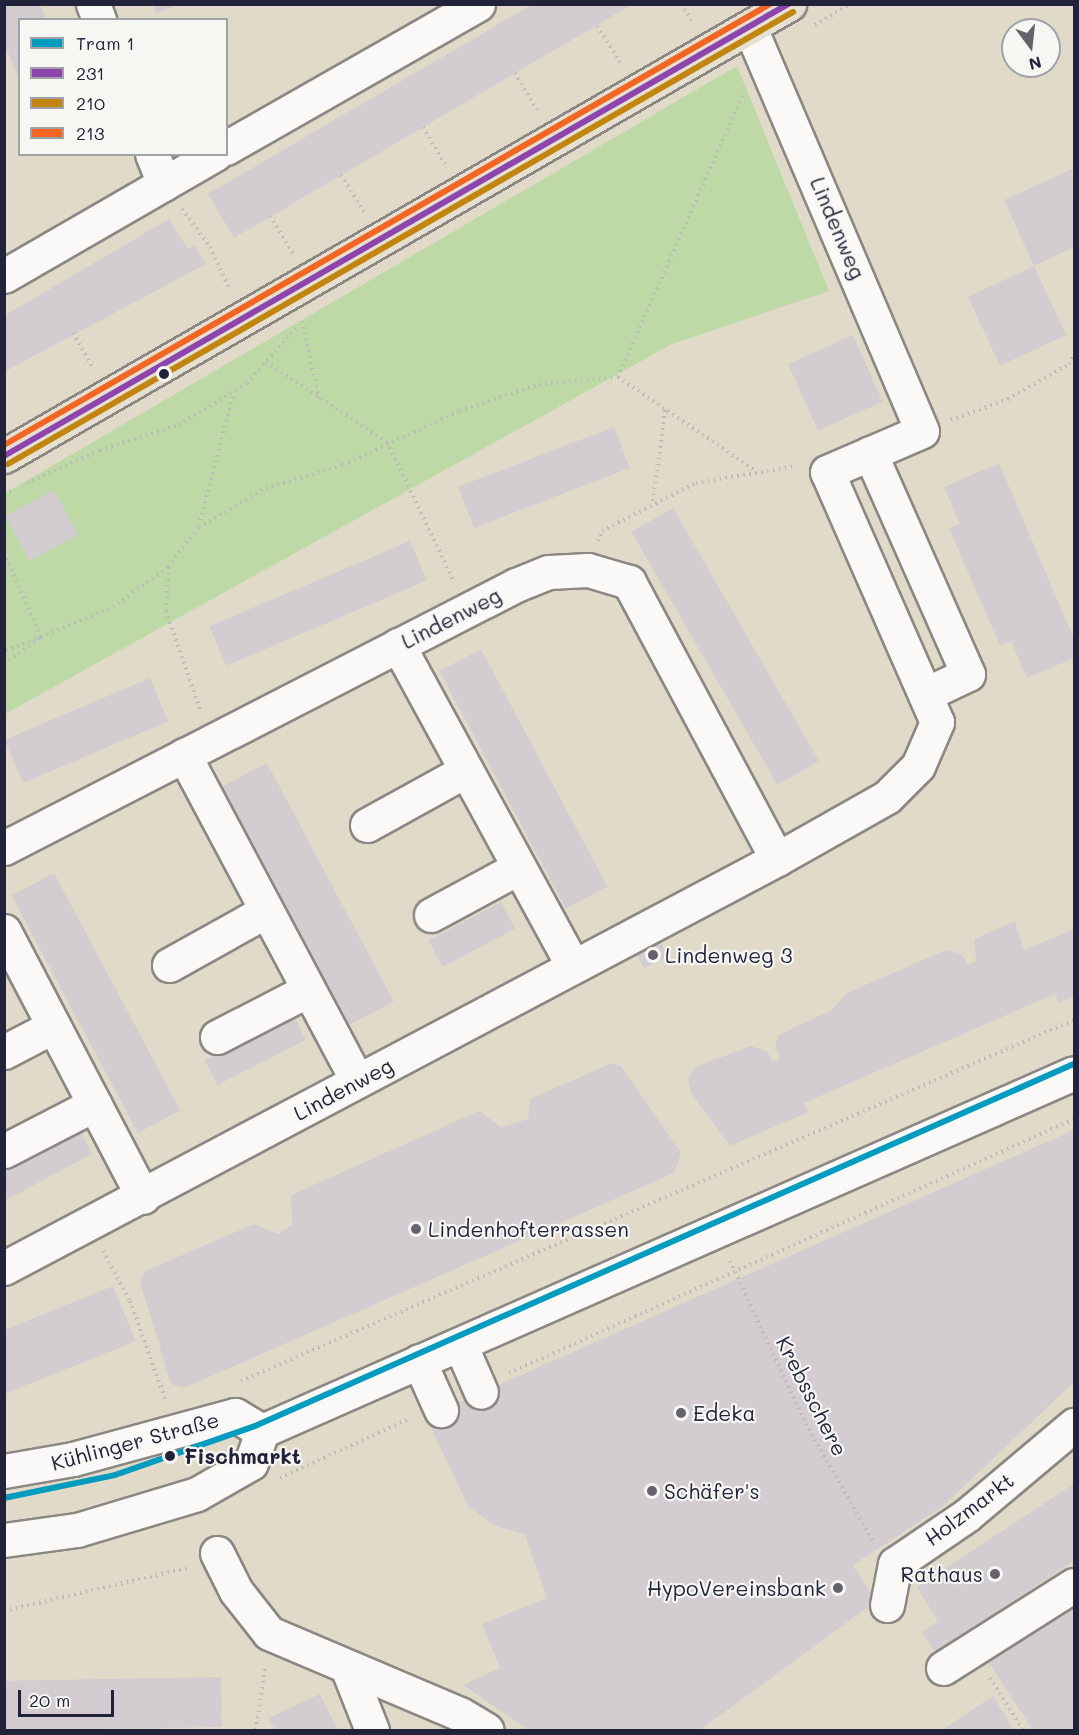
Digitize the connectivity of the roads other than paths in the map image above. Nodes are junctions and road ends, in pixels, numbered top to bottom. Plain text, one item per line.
1 (478, 4) edge
2 (799, 16) edge
3 (758, 40) junction
4 (228, 147) edge
5 (207, 156) edge
6 (158, 169) edge
7 (4, 276) edge
8 (870, 453) junction
9 (4, 456) edge
10 (398, 645) junction
11 (926, 694) junction
12 (198, 748) junction
13 (465, 771) junction
14 (367, 825) dead end
15 (4, 848) edge
16 (777, 859) junction
17 (518, 868) junction
18 (266, 911) junction
19 (431, 915) dead end
20 (4, 931) edge
21 (170, 965) dead end
22 (573, 966) junction
23 (308, 990) junction
24 (54, 1026) junction
25 (217, 1037) dead end
26 (4, 1052) edge
27 (1074, 1073) edge
28 (357, 1081) junction
29 (95, 1104) junction
30 (4, 1150) edge
31 (143, 1197) junction
32 (4, 1268) edge
33 (460, 1344) junction
34 (419, 1361) junction
35 (480, 1390) road end
36 (440, 1408) road end
37 (1074, 1425) edge
38 (262, 1431) junction
39 (4, 1471) edge
40 (4, 1540) edge
41 (217, 1553) road end
42 (1074, 1585) edge
43 (887, 1605) dead end
44 (347, 1667) junction
45 (943, 1668) dead end
46 (372, 1731) edge
47 (487, 1731) edge

1 - 4 street
2 - 3 main road
3 - 8 street, Lindenweg
3 - 9 main road
5 - 6 street
6 - 7 street
8 - 11 street
8 - 11 street, Lindenweg
10 - 12 street, Lindenweg
10 - 13 street
10 - 16 street, Lindenweg
11 - 16 street, Lindenweg
12 - 15 street, Lindenweg
12 - 18 street
13 - 14 street
13 - 17 street
16 - 22 street, Lindenweg
17 - 19 street
17 - 22 street
18 - 21 street
18 - 23 street
20 - 24 street
22 - 28 street, Lindenweg
23 - 25 street
23 - 28 street
24 - 26 street
24 - 29 street
27 - 33 street
28 - 31 street, Lindenweg
29 - 30 street
29 - 31 street
31 - 32 street, Lindenweg
33 - 34 street
33 - 35 street
34 - 36 street
34 - 38 street
37 - 43 street, Holzmarkt
38 - 39 street, Kühlinger Straße
38 - 40 street
41 - 44 street
42 - 45 street
44 - 46 street
44 - 47 street

